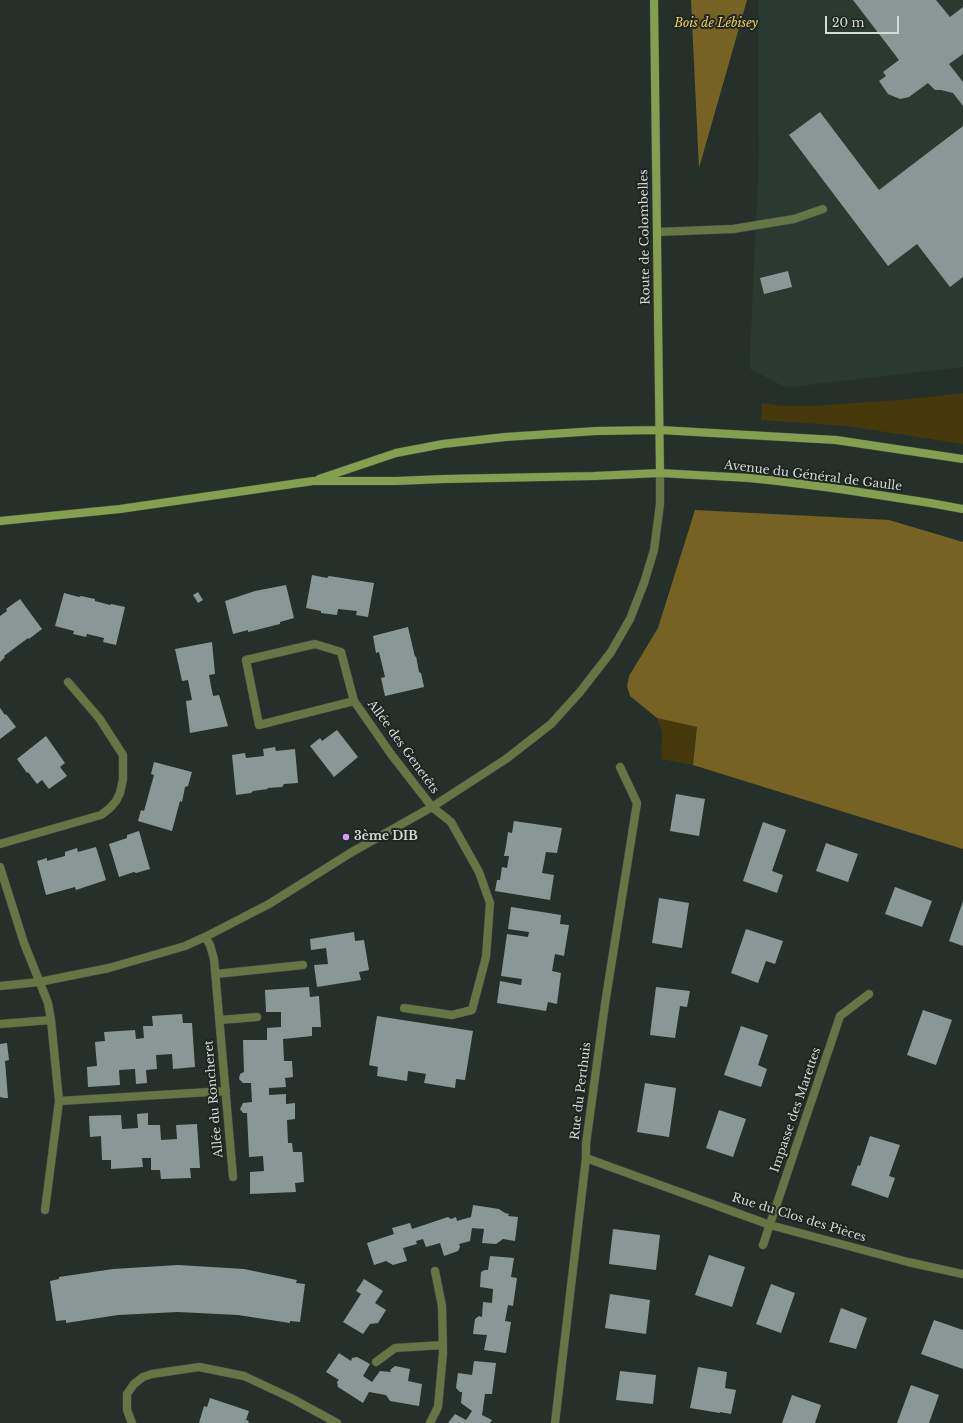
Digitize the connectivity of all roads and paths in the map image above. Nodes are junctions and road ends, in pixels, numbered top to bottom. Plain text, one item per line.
1 (654, 0) edge
2 (823, 209) dead end
3 (657, 232) junction
4 (660, 430) junction
5 (963, 459) edge
6 (660, 473) junction
7 (313, 481) junction
8 (963, 509) edge
9 (0, 521) edge
10 (68, 682) dead end
11 (354, 701) junction
12 (620, 767) dead end
13 (432, 807) junction
14 (0, 844) edge
15 (0, 868) edge
16 (205, 937) junction
17 (303, 965) dead end
18 (216, 974) junction
19 (39, 982) junction
20 (0, 986) edge
21 (869, 994) dead end
22 (404, 1008) dead end
23 (257, 1017) dead end
24 (51, 1020) junction
25 (220, 1020) junction
26 (0, 1024) edge
27 (226, 1091) junction
28 (59, 1101) junction
29 (586, 1158) junction
30 (232, 1177) dead end
31 (45, 1210) dead end
32 (770, 1225) junction
33 (763, 1245) dead end
34 (435, 1271) dead end
35 (963, 1274) edge
36 (443, 1345) junction
37 (376, 1362) dead end
38 (132, 1423) edge
39 (337, 1423) edge
40 (430, 1423) edge
41 (555, 1423) edge

1 - 3 main road, Route de Colombelles
2 - 3 street
3 - 4 main road, Route de Colombelles
4 - 5 main road
4 - 6 main road, Route de Colombelles
4 - 7 main road
6 - 7 main road, Avenue du Général de Gaulle
6 - 8 main road, Avenue du Général de Gaulle
6 - 13 street
7 - 9 main road
10 - 14 street
11 - 11 street, Allée des Genetêts
11 - 13 street, Allée des Genetêts
12 - 29 street, Rue du Perthuis
13 - 16 street
13 - 22 street, Allée des Genetêts
15 - 19 street
16 - 18 street, Allée du Roncheret
16 - 19 street
17 - 18 street
18 - 25 street, Allée du Roncheret
19 - 20 street
19 - 24 street
21 - 32 street, Impasse des Marettes
23 - 25 street
24 - 26 street
24 - 28 street
25 - 27 street, Allée du Roncheret
27 - 28 street
27 - 30 street, Allée du Roncheret
28 - 31 street
29 - 32 street, Rue du Clos des Pièces
29 - 41 street, Rue du Perthuis
32 - 33 street, Impasse des Marettes
32 - 35 street, Rue du Clos des Pièces
34 - 36 street
36 - 37 street
36 - 40 street
38 - 39 street

